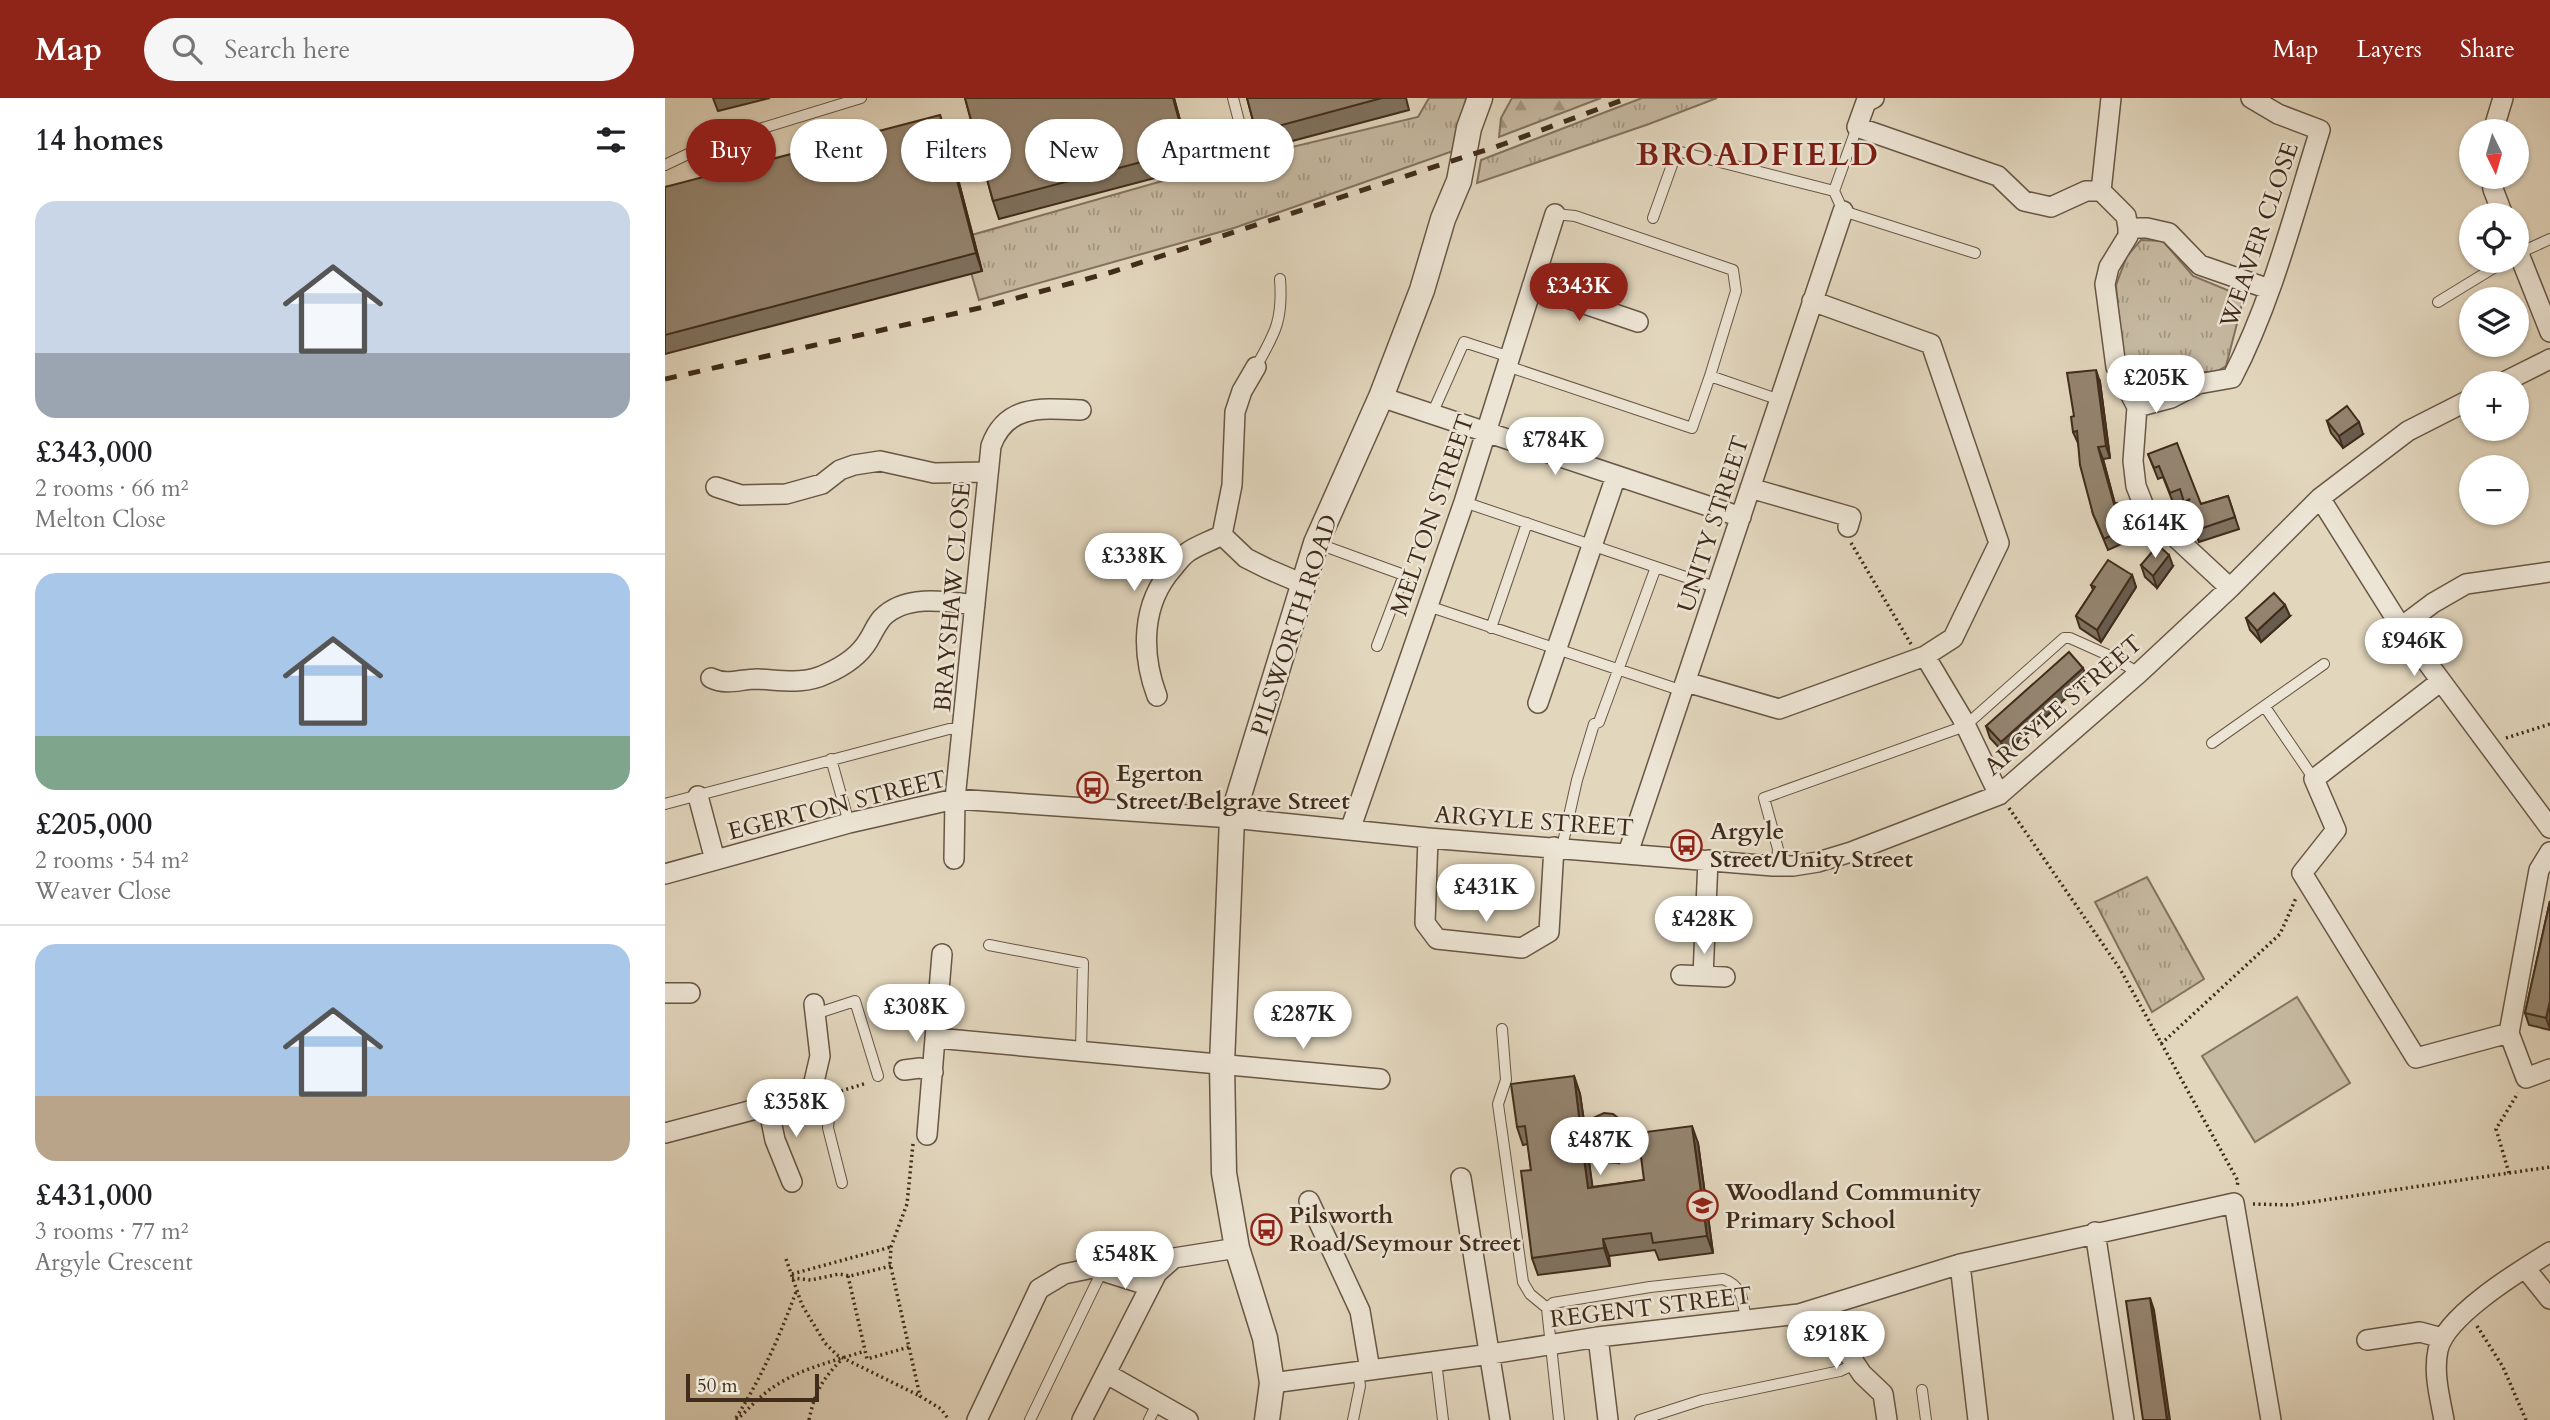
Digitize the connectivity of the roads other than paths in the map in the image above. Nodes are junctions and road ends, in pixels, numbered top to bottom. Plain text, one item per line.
1 (861, 98) edge
2 (1233, 98) edge
3 (1480, 98) edge
4 (1874, 98) edge
5 (2111, 98) edge
6 (2251, 98) edge
7 (2503, 98) edge
8 (1238, 119) edge
9 (2497, 119) edge
10 (1857, 127) junction
11 (665, 165) edge
12 (1834, 191) junction
13 (2101, 191) junction
14 (1843, 211) junction
15 (1555, 214) joint
16 (1653, 218) dead end
17 (2128, 228) junction
18 (2550, 239) edge
19 (2529, 248) edge
20 (1975, 253) dead end
21 (2484, 273) edge
22 (2523, 273) edge
23 (1280, 279) dead end
24 (1532, 286) junction
25 (2269, 289) junction
26 (1812, 302) junction
27 (2438, 302) dead end
28 (1638, 322) dead end
29 (2550, 332) edge
30 (2550, 359) edge
31 (1509, 362) junction
32 (1257, 367) joint
33 (2526, 371) edge
34 (1710, 376) junction
35 (1381, 397) junction
36 (1780, 400) junction
37 (2459, 405) edge
38 (2137, 407) junction
39 (1081, 410) dead end
40 (1432, 414) junction
41 (1486, 432) junction
42 (988, 472) junction
43 (1616, 476) junction
44 (716, 487) dead end
45 (1750, 488) junction
46 (2320, 498) junction
47 (1464, 502) junction
48 (1741, 517) junction
49 (1527, 523) junction
50 (1848, 527) road end
51 (1222, 535) junction
52 (1316, 543) junction
53 (1592, 545) junction
54 (1655, 567) junction
55 (2550, 572) edge
56 (1303, 583) junction
57 (1718, 588) junction
58 (2230, 588) junction
59 (975, 605) junction
60 (1428, 606) junction
61 (2401, 627) junction
62 (1491, 628) junction
63 (1377, 646) dead end
64 (1556, 651) junction
65 (1922, 657) junction
66 (2324, 664) dead end
67 (1618, 671) junction
68 (2139, 673) junction
69 (711, 678) dead end
70 (2441, 681) junction
71 (1685, 687) junction
72 (1157, 696) dead end
73 (1538, 703) dead end
74 (2265, 707) junction
75 (1965, 726) junction
76 (964, 729) junction
77 (2212, 743) dead end
78 (831, 759) junction
79 (2314, 779) junction
80 (2000, 795) junction
81 (698, 796) junction
82 (955, 799) junction
83 (665, 804) edge
84 (1232, 818) junction
85 (849, 823) junction
86 (2550, 828) edge
87 (1350, 830) junction
88 (1429, 838) junction
89 (1558, 847) junction
90 (2550, 852) edge
91 (1628, 853) junction
92 (954, 859) dead end
93 (715, 860) junction
94 (1708, 860) junction
95 (1777, 866) junction
96 (665, 874) edge
97 (989, 944) dead end
98 (942, 954) dead end
99 (1681, 975) dead end
100 (1703, 976) junction
101 (1725, 977) dead end
102 (665, 993) edge
103 (690, 993) dead end
104 (814, 1009) joint
105 (1503, 1029) dead end
106 (2509, 1033) junction
107 (936, 1038) junction
108 (1081, 1051) junction
109 (1222, 1064) junction
110 (2550, 1069) edge
111 (904, 1070) dead end
112 (933, 1072) junction
113 (878, 1076) road end
114 (1380, 1079) dead end
115 (831, 1094) road end
116 (768, 1106) junction
117 (665, 1133) edge
118 (927, 1135) road end
119 (1461, 1178) dead end
120 (792, 1182) dead end
121 (842, 1183) dead end
122 (1309, 1201) dead end
123 (2095, 1232) junction
124 (1237, 1248) junction
125 (2550, 1252) edge
126 (1960, 1264) junction
127 (2525, 1268) junction
128 (1103, 1271) junction
129 (1150, 1286) junction
130 (2550, 1300) edge
131 (1826, 1306) junction
132 (1547, 1308) junction
133 (1746, 1321) junction
134 (1598, 1337) junction
135 (2442, 1338) junction
136 (2367, 1340) dead end
137 (1550, 1343) junction
138 (1491, 1354) junction
139 (1436, 1361) junction
140 (1855, 1364) junction
141 (1364, 1371) junction
142 (1107, 1374) junction
143 (1272, 1383) junction
144 (1923, 1390) dead end
145 (1158, 1402) junction
146 (977, 1420) edge
147 (1030, 1420) edge
148 (1082, 1420) edge
149 (1149, 1420) edge
150 (1188, 1420) edge
151 (1268, 1420) edge
152 (1353, 1420) edge
153 (1443, 1420) edge
154 (1500, 1420) edge
155 (1559, 1420) edge
156 (1608, 1420) edge
157 (1640, 1420) edge
158 (1887, 1420) edge
159 (1926, 1420) edge
160 (1978, 1420) edge
161 (2124, 1420) edge
162 (2271, 1420) edge
163 (2444, 1420) edge

1 - 11 lane
2 - 8 lane
3 - 35 street, PILSWORTH ROAD
4 - 10 street
5 - 13 street
6 - 25 street, WEAVER CLOSE
7 - 9 street
10 - 12 lane
10 - 13 street
12 - 14 lane
12 - 16 lane
13 - 17 street
14 - 20 lane
14 - 26 street, UNITY STREET
15 - 24 street, MELTON STREET
15 - 34 lane
17 - 25 street
17 - 38 street
18 - 19 lane
21 - 27 lane
22 - 29 street
23 - 32 lane
24 - 28 street
24 - 31 street, MELTON STREET
25 - 38 street, WEAVER CLOSE
26 - 36 street, UNITY STREET
26 - 65 street
30 - 33 street
31 - 34 lane
31 - 40 lane
31 - 41 street, MELTON STREET
32 - 51 street
34 - 36 lane
35 - 40 street
35 - 52 street, PILSWORTH ROAD
36 - 45 street, UNITY STREET
37 - 46 street, ARGYLE STREET
38 - 58 street
39 - 42 street, BRAYSHAW CLOSE
40 - 41 street
41 - 43 street
41 - 47 street, MELTON STREET
42 - 44 street
42 - 59 street, BRAYSHAW CLOSE
43 - 48 street
43 - 53 street
45 - 48 street, UNITY STREET
45 - 50 street
46 - 58 street, ARGYLE STREET
46 - 61 street
47 - 49 lane
47 - 60 street, MELTON STREET
48 - 57 street, UNITY STREET
49 - 53 lane
49 - 62 lane
51 - 56 street
51 - 72 street
52 - 56 street, PILSWORTH ROAD
52 - 63 lane
53 - 54 lane
53 - 64 street
54 - 57 lane
54 - 67 lane
55 - 61 street
56 - 84 street, PILSWORTH ROAD
57 - 71 street, UNITY STREET
58 - 68 street, ARGYLE STREET
59 - 69 street
59 - 76 street, BRAYSHAW CLOSE
60 - 62 lane
60 - 87 street, MELTON STREET
61 - 70 street
62 - 64 lane
64 - 67 lane
64 - 73 street
65 - 71 street
65 - 75 street
66 - 74 lane
67 - 71 lane
67 - 89 lane
68 - 75 lane
68 - 80 street, ARGYLE STREET
70 - 79 street
70 - 86 street
71 - 91 street, UNITY STREET
74 - 77 lane
74 - 79 lane
75 - 80 street
75 - 95 lane
76 - 78 lane
76 - 82 street, BRAYSHAW CLOSE
78 - 81 lane
78 - 85 lane
79 - 106 street
80 - 95 street, ARGYLE STREET
81 - 83 lane
81 - 93 street
82 - 84 street, EGERTON STREET
82 - 85 street, EGERTON STREET
82 - 92 street, BRAYSHAW CLOSE
84 - 87 street, ARGYLE STREET
84 - 109 street, PILSWORTH ROAD
85 - 93 street, EGERTON STREET
87 - 88 street, ARGYLE STREET
88 - 89 street, ARGYLE STREET
88 - 89 street
89 - 91 street, ARGYLE STREET
90 - 106 street
91 - 94 street, ARGYLE STREET
93 - 96 street, EGERTON STREET
94 - 95 street, ARGYLE STREET
94 - 100 street
97 - 108 lane
98 - 107 street
99 - 100 street
100 - 101 street
102 - 103 street
104 - 113 lane
104 - 116 street
105 - 132 lane
106 - 110 street
107 - 108 street
107 - 112 street
108 - 109 street
109 - 114 street
109 - 124 street, PILSWORTH ROAD
111 - 112 street
112 - 118 street
115 - 121 lane
116 - 117 street
116 - 120 street
119 - 138 street
122 - 141 street
123 - 126 street, REGENT STREET
123 - 161 street
123 - 162 street, REGENT STREET
124 - 129 street
124 - 143 street, PILSWORTH ROAD
125 - 127 street
126 - 131 street, REGENT STREET
126 - 160 street
127 - 130 street
127 - 135 street
128 - 129 street
128 - 146 street
128 - 147 lane
129 - 142 street
131 - 133 street, REGENT STREET
131 - 140 street
132 - 133 lane
132 - 137 lane
133 - 134 street, REGENT STREET
134 - 137 street, REGENT STREET
134 - 156 street
135 - 136 street
135 - 163 street
137 - 138 street, REGENT STREET
137 - 155 lane
138 - 139 street, REGENT STREET
138 - 154 street
139 - 141 street, REGENT STREET
139 - 153 lane
140 - 157 lane
140 - 158 street
141 - 143 street, REGENT STREET
141 - 152 lane
142 - 145 street
142 - 148 street
143 - 151 street, PILSWORTH ROAD
144 - 159 lane
145 - 149 lane
145 - 150 street

